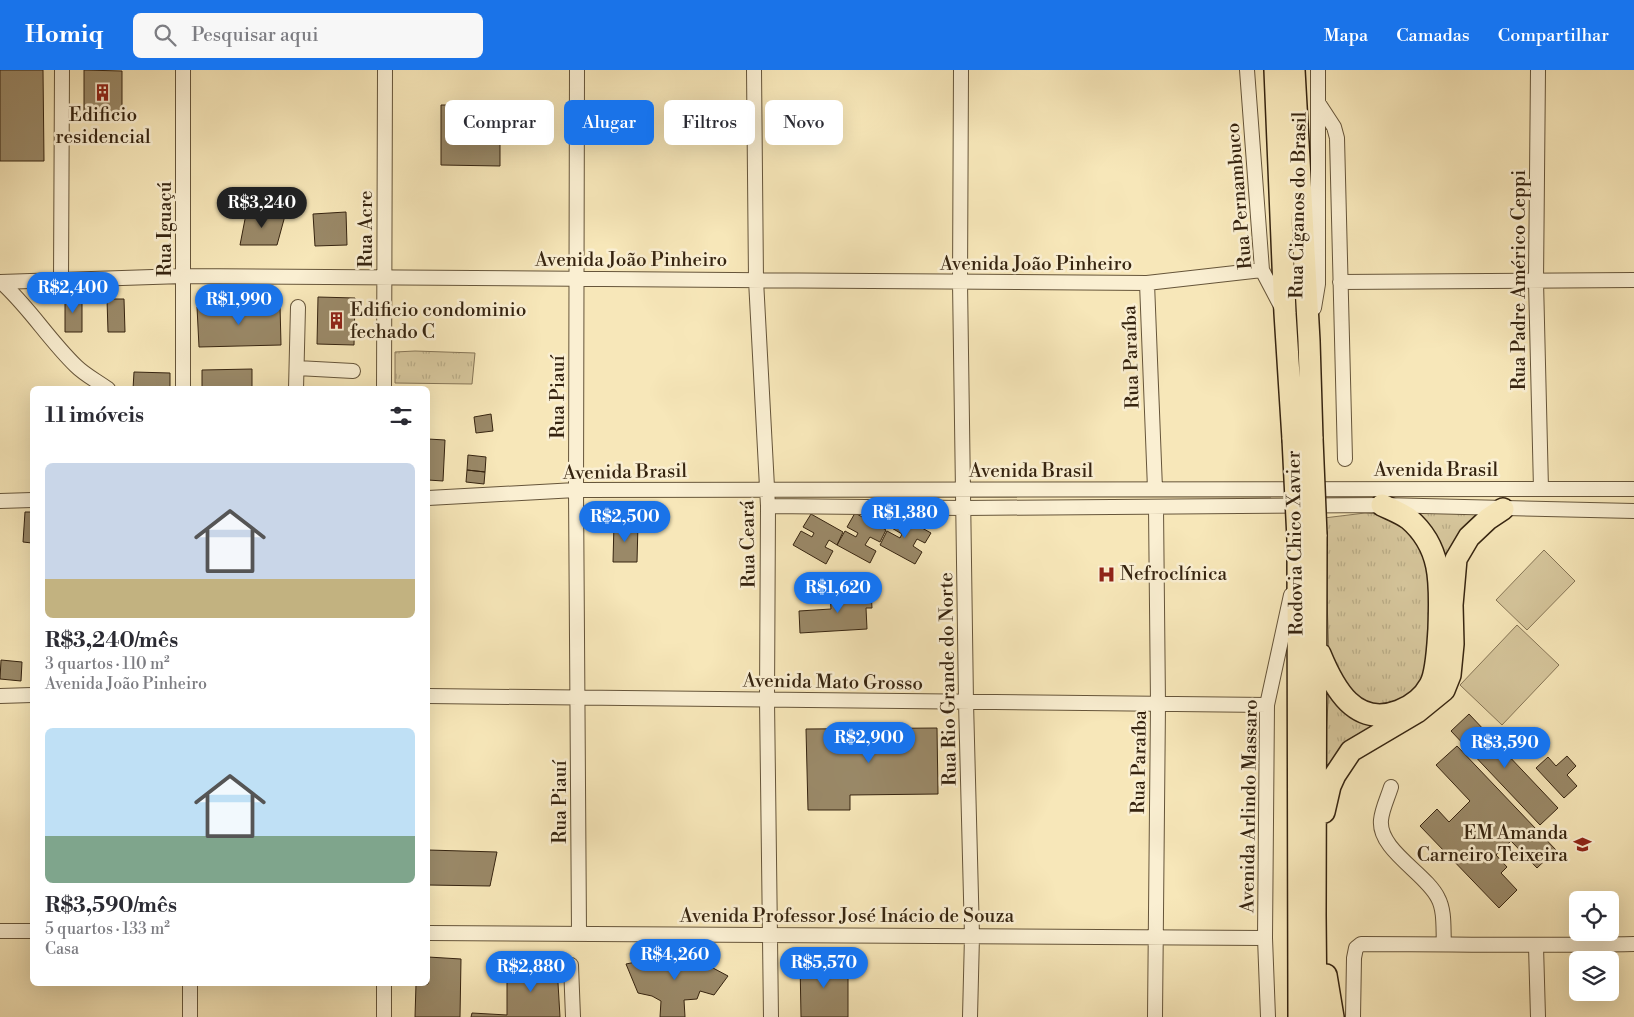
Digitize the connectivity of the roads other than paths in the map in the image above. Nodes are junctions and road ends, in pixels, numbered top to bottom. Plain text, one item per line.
1 (62, 70) edge
2 (183, 70) edge
3 (384, 70) edge
4 (577, 70) edge
5 (754, 70) edge
6 (961, 70) edge
7 (1247, 70) edge
8 (1275, 70) edge
9 (1294, 70) edge
10 (1318, 70) edge
11 (1538, 70) edge
12 (1319, 104) junction
13 (1262, 270) junction
14 (183, 276) junction
15 (384, 277) junction
16 (577, 279) junction
17 (61, 280) junction
18 (756, 280) junction
19 (1634, 280) edge
20 (1536, 281) junction
21 (0, 282) edge
22 (960, 282) junction
23 (1340, 282) junction
24 (1147, 283) junction
25 (298, 307) dead end
26 (1285, 313) junction
27 (1309, 341) junction
28 (297, 368) junction
29 (353, 370) dead end
30 (104, 386) edge
31 (184, 386) edge
32 (296, 386) edge
33 (384, 386) edge
34 (1303, 439) junction
35 (1345, 459) dead end
36 (1155, 489) junction
37 (1541, 489) junction
38 (1634, 489) edge
39 (576, 490) junction
40 (766, 490) junction
41 (963, 490) junction
42 (430, 498) edge
43 (30, 500) edge
44 (0, 501) edge
45 (1382, 505) junction
46 (768, 506) junction
47 (964, 508) junction
48 (1156, 508) junction
49 (1503, 509) junction
50 (1634, 511) edge
51 (1307, 537) junction
52 (1297, 568) junction
53 (1316, 646) junction
54 (30, 695) edge
55 (0, 696) edge
56 (430, 696) edge
57 (578, 698) junction
58 (767, 700) junction
59 (966, 702) junction
60 (1158, 704) junction
61 (1267, 705) junction
62 (1391, 787) dead end
63 (1315, 849) junction
64 (1315, 915) junction
65 (0, 931) edge
66 (30, 931) edge
67 (430, 933) edge
68 (579, 933) junction
69 (770, 935) junction
70 (972, 936) junction
71 (1156, 938) junction
72 (1266, 938) junction
73 (1444, 944) junction
74 (1634, 944) edge
75 (1536, 946) junction
76 (571, 965) dead end
77 (190, 986) edge
78 (384, 986) edge
79 (190, 1017) edge
80 (384, 1017) edge
81 (573, 1017) edge
82 (771, 1017) edge
83 (970, 1017) edge
84 (1155, 1017) edge
85 (1268, 1017) edge
86 (1299, 1017) edge
87 (1316, 1017) edge
88 (1333, 1017) edge
89 (1353, 1017) edge
90 (1538, 1017) edge

1 - 17 street
2 - 14 street, Rua Iguaçú
3 - 15 street, Rua Acre
4 - 16 street, Rua Piauí
5 - 18 street, Rua Ceará
6 - 22 street, Rua Rio Grande do Norte
7 - 13 street, Rua Pernambuco
8 - 26 highway, Rodovia Chico Xavier
9 - 27 highway, Rodovia Chico Xavier
10 - 12 street, Rua Ciganos do Brasil
11 - 20 street, Rua Padre Américo Ceppi
12 - 23 street
12 - 27 street, Rua Ciganos do Brasil
13 - 24 street, Avenida João Pinheiro
13 - 26 street, Rua Pernambuco
14 - 15 street, Avenida João Pinheiro
14 - 17 street, Avenida João Pinheiro
14 - 31 street, Rua Iguaçú
15 - 16 street, Avenida João Pinheiro
15 - 33 street, Rua Acre
16 - 18 street, Avenida João Pinheiro
16 - 39 street, Rua Piauí
17 - 21 street, Avenida João Pinheiro
18 - 22 street, Avenida João Pinheiro
18 - 40 street, Rua Ceará
19 - 20 street
20 - 23 street
20 - 37 street, Rua Padre Américo Ceppi
21 - 30 street
22 - 24 street, Avenida João Pinheiro
22 - 41 street, Rua Rio Grande do Norte
23 - 35 street
24 - 36 street, Rua Paraíba
25 - 28 street
26 - 34 highway, Rodovia Chico Xavier
27 - 34 highway, Rodovia Chico Xavier
28 - 29 street
28 - 32 street
34 - 51 highway, Rodovia Chico Xavier, bridge
36 - 37 street, Avenida Brasil
36 - 41 street, Avenida Brasil
37 - 38 street, Avenida Brasil
39 - 40 street, Avenida Brasil
39 - 42 street, Avenida Brasil
39 - 57 street, Rua Piauí
40 - 41 street, Avenida Brasil
40 - 46 street, Rua Ceará
41 - 47 street, Rua Rio Grande do Norte
43 - 44 street
45 - 48 street, Avenida Brasil
45 - 49 street, Avenida Brasil
45 - 53 highway
46 - 47 street, Avenida Brasil
46 - 58 street, Rua Ceará
47 - 48 street, Avenida Brasil
47 - 59 street, Rua Rio Grande do Norte
48 - 60 street, Rua Paraíba
49 - 50 street, Avenida Brasil
49 - 63 highway
51 - 52 highway, Rodovia Chico Xavier
51 - 53 highway, Rodovia Chico Xavier
52 - 61 street, Avenida Arlindo Massaro
52 - 86 highway, Rodovia Chico Xavier
53 - 63 highway, Rodovia Chico Xavier
54 - 55 street
56 - 57 street, Avenida Mato Grosso
57 - 58 street, Avenida Mato Grosso
57 - 68 street, Rua Piauí
58 - 59 street, Avenida Mato Grosso
58 - 69 street, Rua Ceará
59 - 60 street, Avenida Mato Grosso
59 - 70 street, Rua Rio Grande do Norte
60 - 61 street, Avenida Mato Grosso
60 - 71 street, Rua Paraíba
61 - 72 street, Avenida Arlindo Massaro
62 - 73 street
63 - 64 highway, Rodovia Chico Xavier
64 - 87 highway, Rodovia Chico Xavier
64 - 88 highway
65 - 66 street
67 - 68 street, Avenida Professor José Inácio de Souza
68 - 69 street, Avenida Professor José Inácio de Souza
69 - 70 street, Avenida Professor José Inácio de Souza
69 - 82 street, Rua Ceará
70 - 71 street, Avenida Professor José Inácio de Souza
70 - 83 street, Rua Rio Grande do Norte
71 - 72 street, Avenida Professor José Inácio de Souza
71 - 84 street, Rua Paraíba
72 - 85 street, Avenida Arlindo Massaro
73 - 75 street
73 - 89 street
74 - 75 street
75 - 90 street
76 - 81 street
77 - 79 street
78 - 80 street

